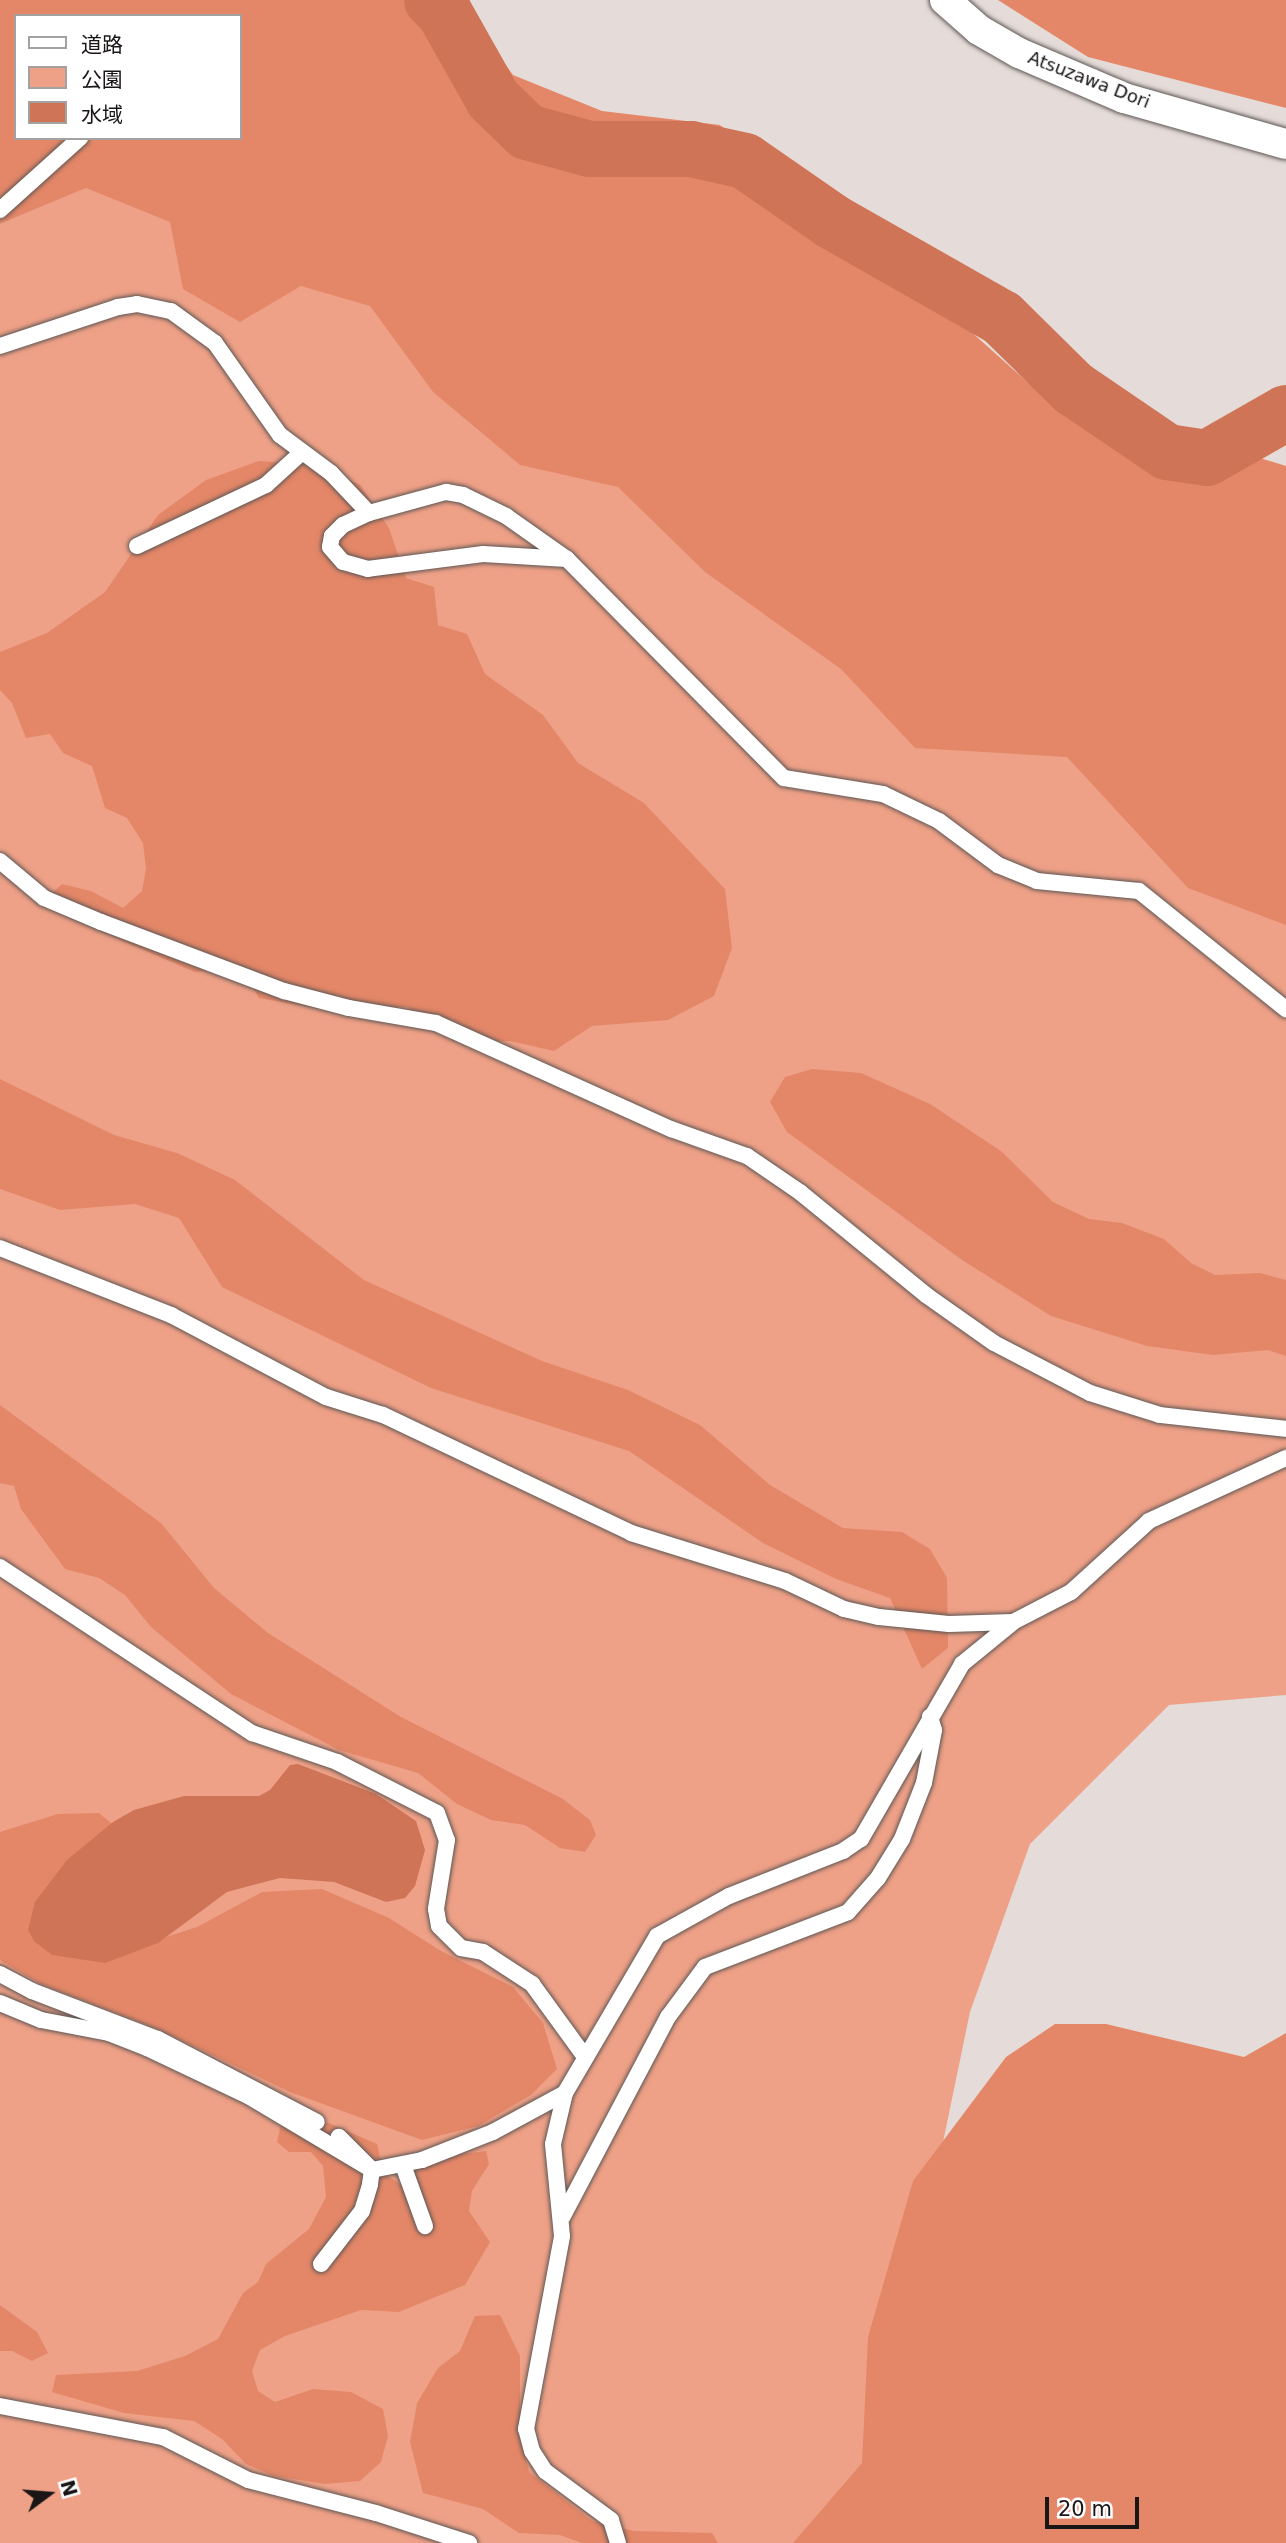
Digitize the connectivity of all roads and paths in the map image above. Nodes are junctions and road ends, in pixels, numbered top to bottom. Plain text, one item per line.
1 (946, 0) edge
2 (78, 140) edge
3 (1286, 144) edge
4 (0, 210) edge
5 (0, 346) edge
6 (301, 453) junction
7 (369, 513) junction
8 (137, 546) dead end
9 (567, 559) junction
10 (0, 860) edge
11 (1286, 1009) edge
12 (0, 1248) edge
13 (1286, 1429) edge
14 (1286, 1458) edge
15 (0, 1567) edge
16 (1013, 1622) junction
17 (930, 1717) junction
18 (0, 1974) edge
19 (0, 2003) edge
20 (585, 2057) junction
21 (565, 2093) junction
22 (403, 2165) junction
23 (372, 2169) junction
24 (563, 2216) junction
25 (425, 2226) dead end
26 (321, 2264) dead end
27 (0, 2406) edge
28 (469, 2543) edge
29 (618, 2543) edge

1 - 3 street, Atsuzawa Dori
2 - 4 lane
5 - 6 lane
6 - 7 lane
6 - 8 lane
7 - 9 lane
7 - 9 lane
9 - 11 lane
10 - 13 lane
12 - 16 lane
14 - 16 lane
15 - 20 lane
16 - 17 lane
17 - 20 lane
17 - 24 lane
18 - 23 lane
19 - 23 lane
20 - 21 lane
21 - 22 lane
21 - 24 lane
22 - 23 lane
22 - 25 lane
23 - 26 lane
24 - 29 lane
27 - 28 lane

